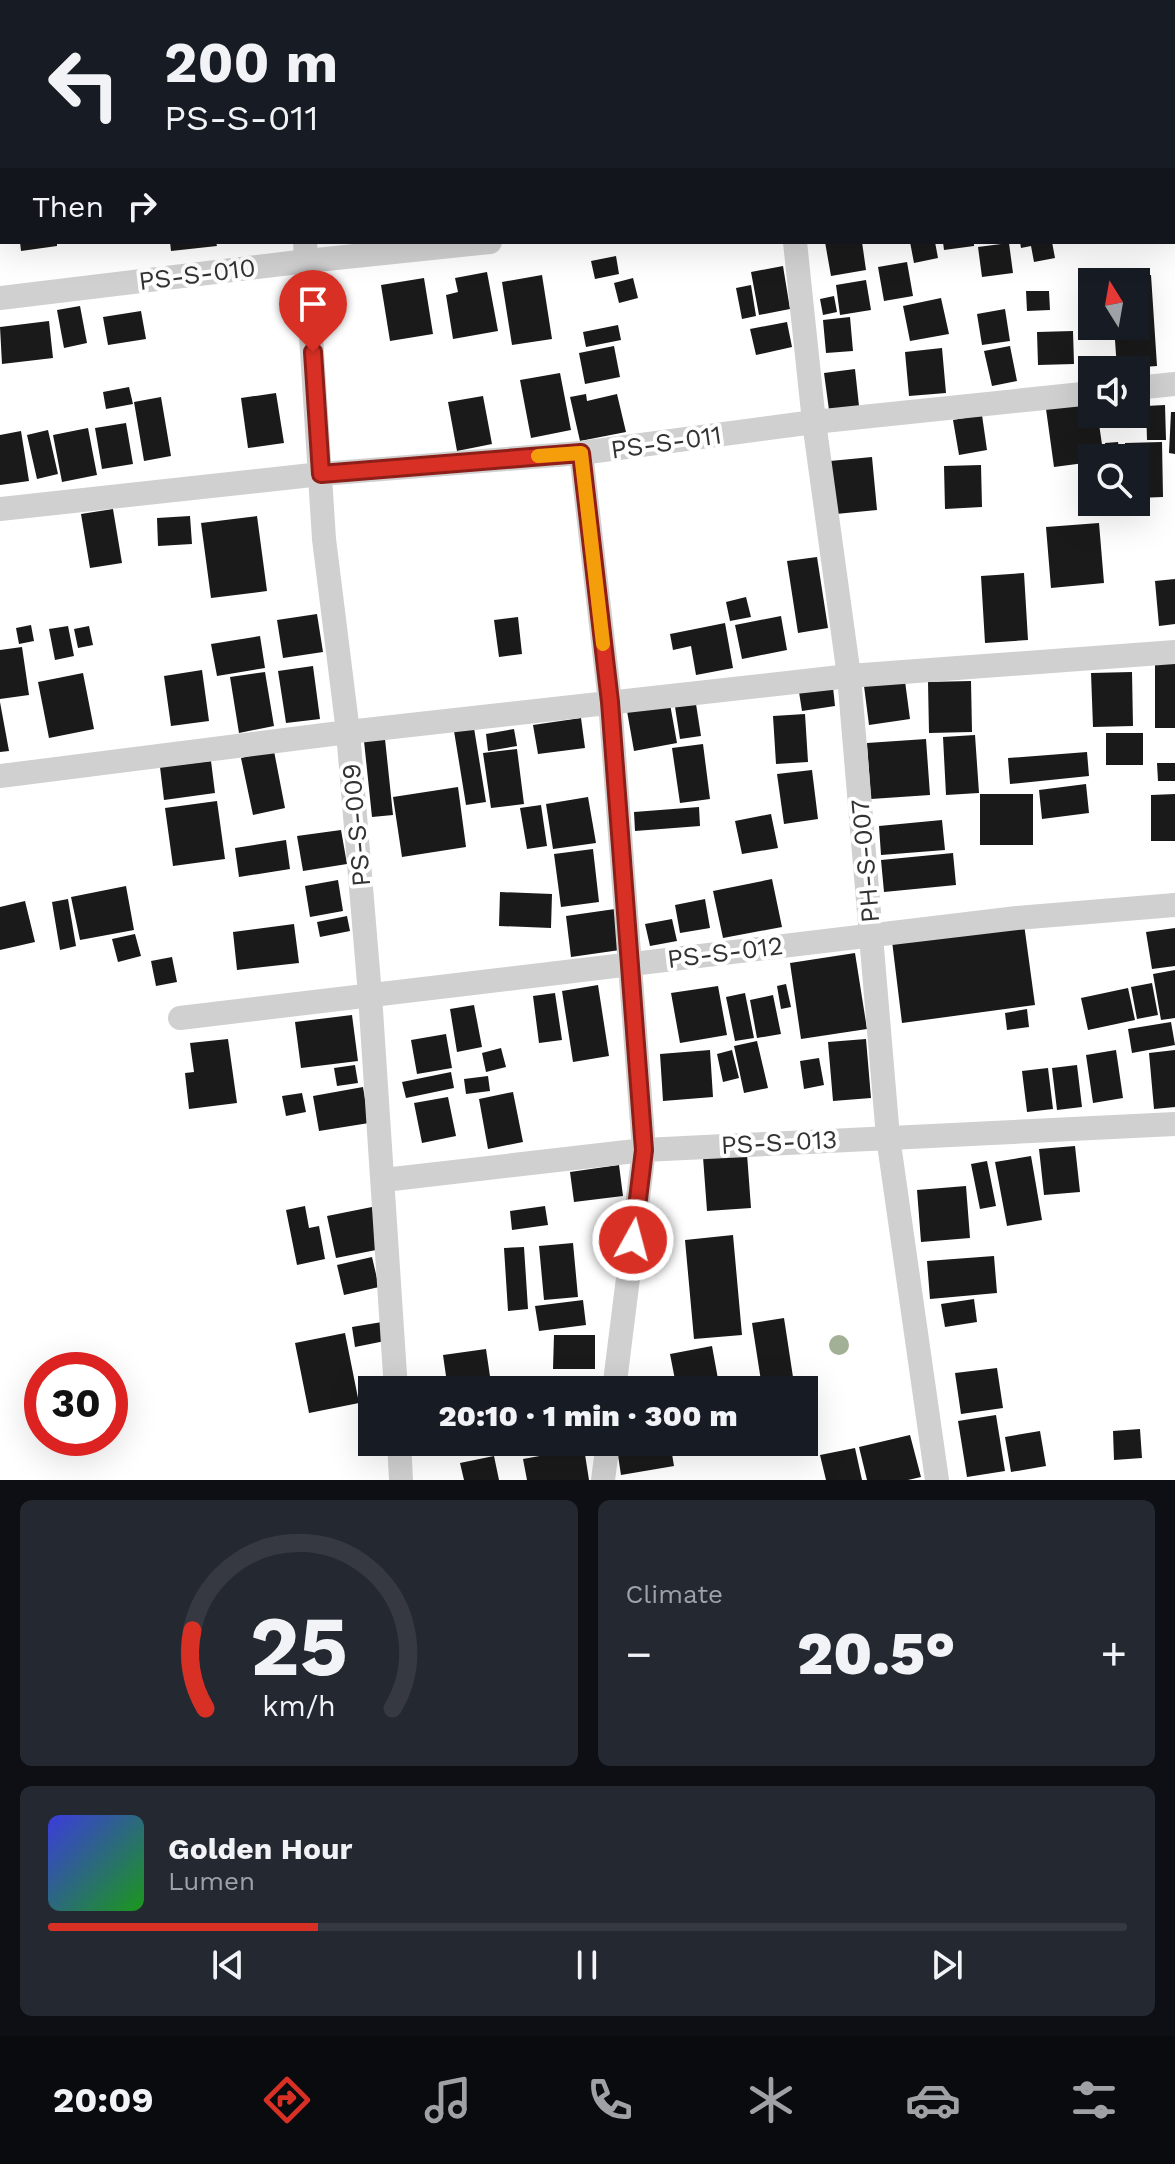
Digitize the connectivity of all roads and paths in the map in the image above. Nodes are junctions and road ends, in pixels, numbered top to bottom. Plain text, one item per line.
1 (449, 244) edge
2 (795, 244) edge
3 (306, 251) edge
4 (0, 298) edge
5 (1175, 384) edge
6 (1150, 387) edge
7 (1078, 394) edge
8 (814, 422) junction
9 (581, 453) junction
10 (321, 474) junction
11 (0, 509) edge
12 (1175, 652) edge
13 (849, 676) junction
14 (610, 702) junction
15 (348, 732) junction
16 (0, 776) edge
17 (1175, 905) edge
18 (871, 934) junction
19 (631, 963) junction
20 (370, 995) junction
21 (180, 1018) dead end
22 (1175, 1124) edge
23 (888, 1137) junction
24 (644, 1150) junction
25 (384, 1180) junction
26 (395, 1376) edge
27 (616, 1376) edge
28 (400, 1456) edge
29 (606, 1456) edge
30 (401, 1480) edge
31 (603, 1480) edge
32 (937, 1480) edge

1 - 3 street, PS-S-010
2 - 8 street, PH-S-007
3 - 4 street, PS-S-010
3 - 10 street, PS-S-009
5 - 6 street
7 - 8 street, PS-S-011
8 - 9 street, PS-S-011
8 - 13 street, PH-S-007
9 - 10 street, PS-S-011
9 - 14 street
10 - 11 street, PS-S-011
10 - 15 street, PS-S-009
12 - 13 street
13 - 14 street
13 - 18 street, PH-S-007
14 - 15 street
14 - 19 street
15 - 16 street
15 - 20 street, PS-S-009
17 - 18 street, PS-S-012
18 - 19 street, PS-S-012
18 - 23 street, PH-S-007
19 - 20 street, PS-S-012
19 - 24 street
20 - 21 street, PS-S-012
20 - 25 street, PS-S-009
22 - 23 street, PS-S-013
23 - 24 street, PS-S-013
23 - 32 street, PH-S-007
24 - 25 street, PS-S-013
24 - 27 street
25 - 26 street, PS-S-009
28 - 30 street
29 - 31 street

